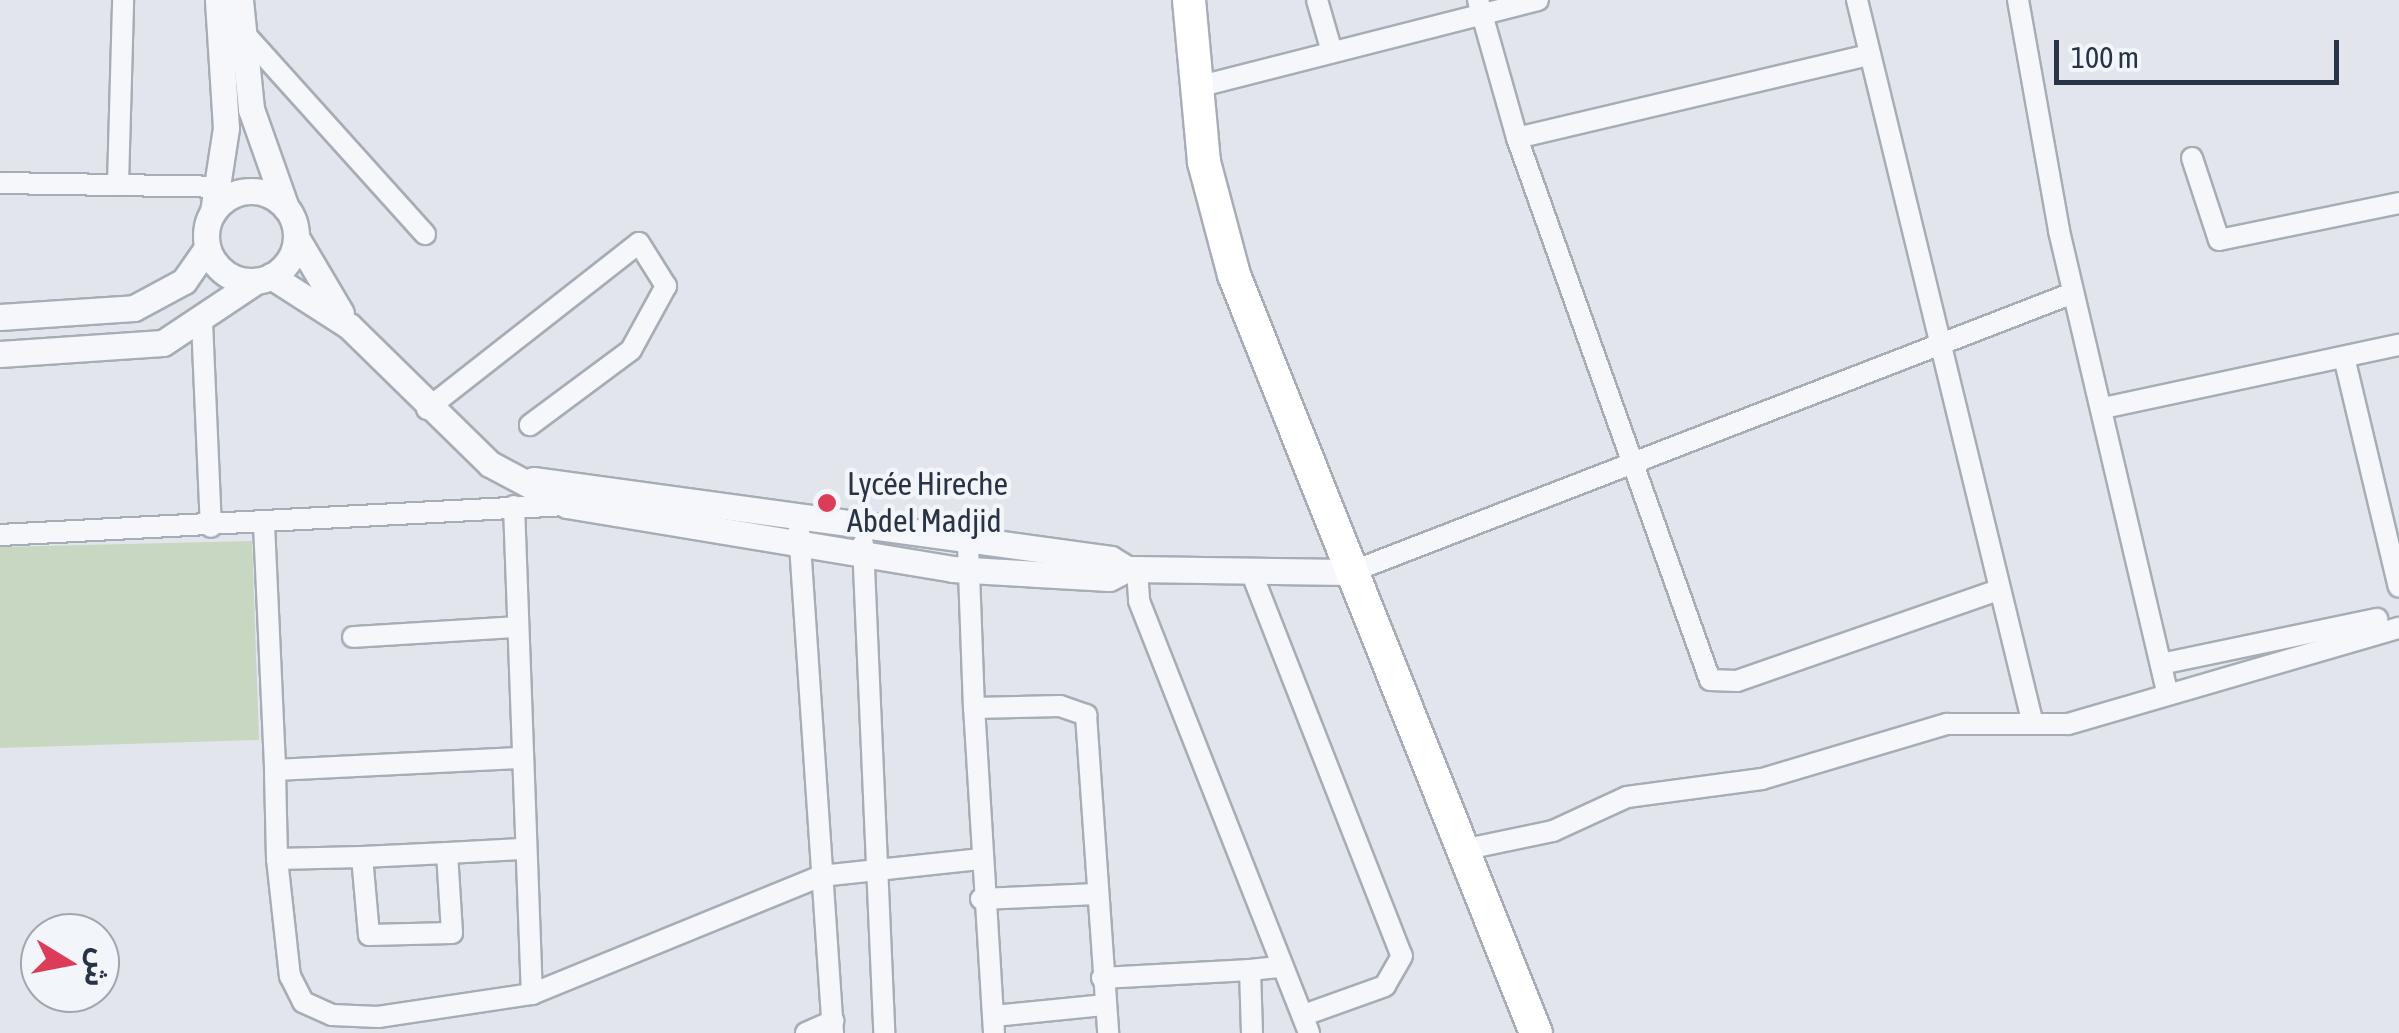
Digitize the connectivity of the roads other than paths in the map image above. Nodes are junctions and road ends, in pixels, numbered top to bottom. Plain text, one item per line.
1 (123, 0) edge
2 (1189, 0) edge
3 (1317, 0) edge
4 (1538, 0) edge
5 (1857, 0) edge
6 (2018, 0) edge
7 (1480, 8) edge
8 (235, 11) edge
9 (1332, 52) junction
10 (1868, 54) junction
11 (1193, 88) junction
12 (1518, 138) junction
13 (2192, 158) dead end
14 (0, 183) edge
15 (118, 184) junction
16 (216, 200) junction
17 (2399, 203) edge
18 (286, 208) junction
19 (425, 234) dead end
20 (296, 238) junction
21 (207, 248) junction
22 (264, 278) junction
23 (2073, 293) junction
24 (0, 317) edge
25 (202, 322) junction
26 (349, 326) junction
27 (1940, 343) junction
28 (2399, 345) edge
29 (0, 354) edge
30 (2344, 357) junction
31 (2104, 408) junction
32 (427, 409) junction
33 (530, 426) dead end
34 (1634, 462) junction
35 (518, 478) junction
36 (514, 506) junction
37 (567, 506) junction
38 (264, 524) junction
39 (211, 527) junction
40 (0, 535) edge
41 (799, 535) junction
42 (863, 544) junction
43 (968, 557) junction
44 (1132, 569) junction
45 (1351, 572) junction
46 (1252, 574) junction
47 (2399, 587) edge
48 (1999, 590) junction
49 (2399, 614) edge
50 (516, 627) junction
51 (2399, 628) edge
52 (352, 637) dead end
53 (2162, 664) junction
54 (2167, 692) junction
55 (974, 708) junction
56 (2032, 720) junction
57 (519, 758) junction
58 (275, 770) junction
59 (521, 849) junction
60 (1462, 850) junction
61 (446, 853) junction
62 (362, 857) junction
63 (277, 858) junction
64 (979, 859) junction
65 (875, 867) junction
66 (821, 876) junction
67 (1096, 894) junction
68 (981, 898) junction
69 (1281, 967) junction
70 (1250, 970) junction
71 (1102, 978) junction
72 (532, 994) junction
73 (1105, 1005) junction
74 (994, 1024) edge
75 (1306, 1024) edge
76 (833, 1027) edge
77 (806, 1033) edge
78 (884, 1033) edge
79 (1108, 1033) edge
80 (1252, 1033) edge
81 (1536, 1033) edge

1 - 15 street
2 - 11 main road
3 - 9 street
4 - 7 street
5 - 10 street
6 - 23 street
7 - 9 street
7 - 12 street
8 - 16 street
8 - 18 street
8 - 19 street
9 - 11 street
10 - 12 street
10 - 27 street
11 - 45 main road
12 - 34 street
13 - 17 street
14 - 15 street
15 - 16 street
16 - 18 street
16 - 21 street
18 - 20 street
20 - 22 street
20 - 26 street
21 - 22 street
21 - 24 street
22 - 25 street
22 - 26 street
23 - 27 street
23 - 31 street
25 - 29 street
25 - 39 street
26 - 32 street
27 - 34 street
27 - 48 street
28 - 30 street
30 - 31 street
30 - 47 street
31 - 53 street
32 - 33 street
32 - 35 street
34 - 45 street
34 - 48 street
35 - 37 street
35 - 41 street
36 - 37 street
36 - 38 street
36 - 50 street
37 - 41 street
38 - 39 street
38 - 58 street
39 - 40 street
41 - 42 street
41 - 66 street
42 - 43 street
42 - 65 street
43 - 44 street
43 - 55 street
44 - 46 street
44 - 69 street
45 - 46 street
45 - 60 main road
46 - 75 street
48 - 56 street
49 - 53 street
50 - 52 street
50 - 57 street
51 - 54 street
53 - 54 street
54 - 56 street
55 - 64 street
55 - 67 street
56 - 60 street
57 - 58 street
57 - 59 street
58 - 63 street
59 - 61 street
59 - 72 street
60 - 81 main road
61 - 62 street
61 - 62 street
62 - 63 street
63 - 72 street
64 - 65 street
64 - 68 street
65 - 66 street
65 - 78 street
66 - 72 street
66 - 76 street
67 - 68 street
67 - 71 street
68 - 74 street
69 - 70 street
69 - 75 street
70 - 71 street
70 - 80 street
71 - 73 street
73 - 74 street
73 - 79 street
76 - 77 street

